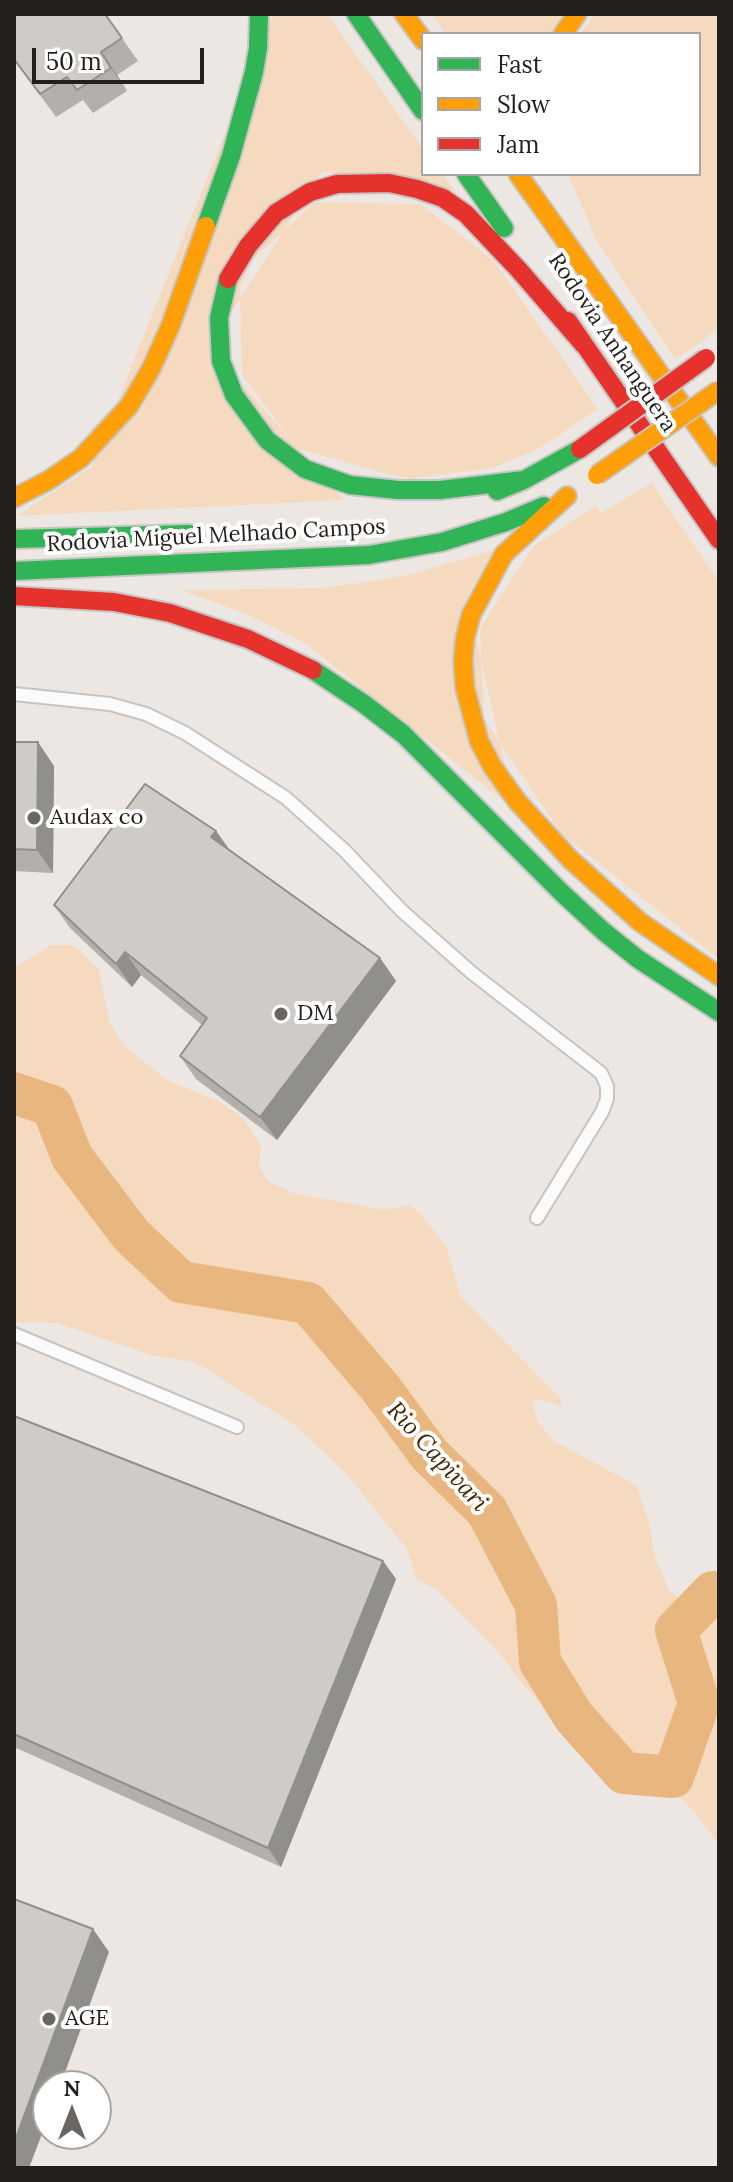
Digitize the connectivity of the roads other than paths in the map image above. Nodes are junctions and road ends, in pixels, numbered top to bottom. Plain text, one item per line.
1 (259, 14) edge
2 (356, 14) edge
3 (404, 14) edge
4 (577, 14) edge
5 (564, 32) edge
6 (421, 37) edge
7 (421, 108) edge
8 (467, 176) edge
9 (519, 176) edge
10 (558, 201) dead end
11 (610, 304) junction
12 (584, 345) junction
13 (712, 352) edge
14 (719, 390) edge
15 (719, 457) edge
16 (524, 480) junction
17 (582, 485) junction
18 (14, 498) edge
19 (466, 503) dead end
20 (214, 533) dead end
21 (14, 539) edge
22 (719, 540) edge
23 (14, 571) edge
24 (14, 596) edge
25 (14, 694) edge
26 (719, 976) edge
27 (719, 1012) edge
28 (537, 1218) dead end
29 (14, 1334) edge
30 (237, 1427) dead end

1 - 18 highway
2 - 7 highway
3 - 6 highway
4 - 5 highway
8 - 12 highway, Rodovia Anhanguera
9 - 11 highway, Rodovia Anhanguera
10 - 11 highway
11 - 15 highway, Rodovia Anhanguera
12 - 16 highway
12 - 22 highway, Rodovia Anhanguera
13 - 16 highway, bridge
14 - 17 highway, bridge
16 - 19 highway
17 - 23 highway, Rodovia Miguel Melhado Campos
17 - 26 highway
20 - 21 highway, Rodovia Miguel Melhado Campos
24 - 27 highway
25 - 28 lane
29 - 30 lane

